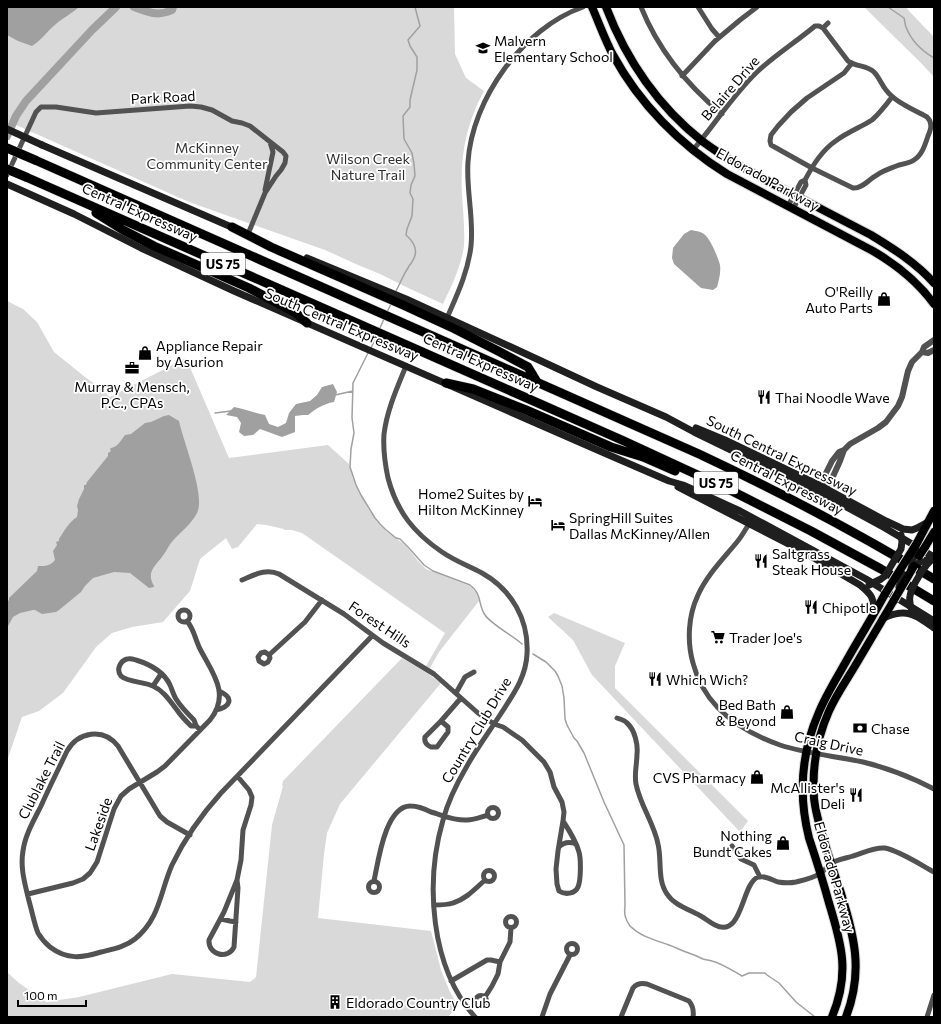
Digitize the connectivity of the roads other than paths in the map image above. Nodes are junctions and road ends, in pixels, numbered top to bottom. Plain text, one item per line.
1 (583, 7) edge
2 (592, 7) edge
3 (606, 7) edge
4 (641, 7) edge
5 (698, 7) edge
6 (757, 7) edge
7 (828, 23) dead end
8 (823, 28) junction
9 (719, 37) junction
10 (852, 63) junction
11 (682, 76) junction
12 (652, 91) junction
13 (892, 97) junction
14 (642, 98) junction
15 (722, 114) junction
16 (7, 129) edge
17 (701, 140) junction
18 (270, 142) junction
19 (7, 148) edge
20 (693, 150) junction
21 (812, 168) junction
22 (7, 169) edge
23 (7, 175) edge
24 (7, 184) edge
25 (265, 193) junction
26 (797, 196) junction
27 (80, 201) junction
28 (791, 208) junction
29 (232, 227) junction
30 (248, 234) junction
31 (872, 235) junction
32 (869, 249) junction
33 (915, 264) junction
34 (934, 283) edge
35 (386, 294) junction
36 (404, 302) junction
37 (934, 304) edge
38 (447, 318) junction
39 (307, 323) junction
40 (934, 340) edge
41 (934, 350) edge
42 (922, 352) junction
43 (406, 366) junction
44 (537, 382) junction
45 (446, 383) junction
46 (666, 417) junction
47 (669, 481) junction
48 (823, 486) junction
49 (730, 490) junction
50 (934, 511) edge
51 (886, 521) junction
52 (928, 522) junction
53 (749, 524) junction
54 (934, 532) edge
55 (900, 533) junction
56 (934, 558) edge
57 (909, 566) junction
58 (934, 579) edge
59 (242, 580) dead end
60 (860, 585) junction
61 (869, 585) junction
62 (322, 600) junction
63 (934, 601) edge
64 (911, 608) junction
65 (918, 617) junction
66 (883, 618) junction
67 (871, 619) junction
68 (187, 621) dead end
69 (934, 621) edge
70 (934, 628) edge
71 (372, 636) junction
72 (269, 655) dead end
73 (474, 672) dead end
74 (161, 674) junction
75 (153, 686) junction
76 (219, 691) junction
77 (456, 693) junction
78 (461, 698) junction
79 (216, 710) junction
80 (617, 718) dead end
81 (441, 721) junction
82 (494, 724) junction
83 (198, 728) junction
84 (807, 751) junction
85 (817, 753) junction
86 (238, 777) junction
87 (140, 782) junction
88 (934, 789) edge
89 (488, 815) dead end
90 (444, 816) junction
91 (564, 821) junction
92 (190, 835) junction
93 (576, 844) junction
94 (732, 846) dead end
95 (559, 847) junction
96 (831, 863) junction
97 (934, 872) edge
98 (820, 874) junction
99 (760, 877) junction
100 (237, 880) junction
101 (485, 880) dead end
102 (374, 882) dead end
103 (28, 894) junction
104 (434, 905) junction
105 (221, 919) junction
106 (236, 922) junction
107 (511, 928) dead end
108 (853, 937) junction
109 (840, 940) junction
110 (570, 955) dead end
111 (500, 962) junction
112 (451, 981) junction
113 (934, 995) edge
114 (485, 997) dead end
115 (475, 1017) edge
116 (542, 1017) edge
117 (621, 1017) edge
118 (693, 1017) edge
119 (832, 1017) edge
120 (848, 1017) edge
121 (927, 1017) edge

1 - 38 street
2 - 14 main road, Eldorado Parkway
3 - 12 main road, Eldorado Parkway
4 - 11 street
5 - 9 street
6 - 9 street
7 - 8 street, Belaire Drive
8 - 10 street
8 - 15 street, Belaire Drive
9 - 11 street
10 - 13 street
10 - 21 street
11 - 15 street
12 - 14 main road
12 - 17 main road, Eldorado Parkway
13 - 21 street
13 - 21 street
14 - 20 main road, Eldorado Parkway
15 - 17 street, Belaire Drive
16 - 29 main road, bridge
17 - 20 street, Belaire Drive
17 - 26 main road, Eldorado Parkway
18 - 23 street, Park Road
18 - 25 street
18 - 25 street, Park Road
19 - 44 highway, Central Expressway / US 75, bridge
20 - 28 main road, Eldorado Parkway
21 - 26 street
22 - 27 highway, Central Expressway / US 75, bridge
24 - 39 main road, South Central Expressway
25 - 30 street, Park Road
26 - 28 street
26 - 31 main road, Eldorado Parkway
27 - 39 highway
27 - 49 highway, Central Expressway / US 75
28 - 32 main road, Eldorado Parkway
29 - 30 main road
29 - 35 highway
30 - 35 main road
31 - 32 main road
31 - 33 main road, Eldorado Parkway
32 - 33 main road
32 - 37 main road, Eldorado Parkway
33 - 34 main road, Eldorado Parkway
35 - 36 highway
36 - 38 main road, South Central Expressway
36 - 44 highway
38 - 46 main road, South Central Expressway
39 - 43 main road, South Central Expressway
40 - 42 street
41 - 42 street
42 - 48 street
43 - 45 main road, South Central Expressway
43 - 82 street, Country Club Drive
44 - 58 highway, Central Expressway / US 75
45 - 47 main road, South Central Expressway
45 - 49 highway
46 - 48 main road, South Central Expressway
46 - 56 main road, South Central Expressway
47 - 53 main road, South Central Expressway
47 - 69 main road, South Central Expressway
48 - 51 main road, South Central Expressway
49 - 63 highway, Central Expressway / US 75
50 - 52 main road, Eldorado Parkway
51 - 52 main road
51 - 55 main road
52 - 57 main road, Eldorado Parkway, bridge
53 - 60 main road, South Central Expressway
53 - 84 street, Craig Drive
54 - 57 main road, Eldorado Parkway, bridge
55 - 57 main road, bridge
55 - 61 main road, bridge
56 - 57 main road
56 - 64 main road, bridge
57 - 61 main road, bridge
57 - 64 main road, bridge
57 - 66 main road, Eldorado Parkway, bridge
57 - 67 main road, Eldorado Parkway, bridge
59 - 62 street, Forest Hills
60 - 61 main road
60 - 67 main road
62 - 71 street, Forest Hills
62 - 72 street
64 - 65 main road
65 - 66 main road
65 - 70 main road
66 - 85 main road, Eldorado Parkway
67 - 84 main road, Eldorado Parkway
68 - 76 street, Lakeside
71 - 77 street, Forest Hills
71 - 86 street, Clublake Trail
73 - 77 street
74 - 75 street
74 - 75 street
74 - 83 street
75 - 83 street
76 - 79 street, Lakeside
76 - 79 street, Lakeside
77 - 78 street, Forest Hills
78 - 81 street
78 - 82 street, Forest Hills
79 - 83 street, Lakeside
80 - 99 street
81 - 81 street
82 - 90 street, Country Club Drive
82 - 91 street, Forest Hills
83 - 87 street, Lakeside
84 - 85 street, Craig Drive
84 - 98 main road, Eldorado Parkway
85 - 88 street, Craig Drive
85 - 96 main road, Eldorado Parkway
86 - 92 street, Clublake Trail
86 - 100 street
87 - 92 street, Clublake Trail
87 - 103 street, Lakeside
87 - 103 street, Clublake Trail
89 - 90 street
90 - 102 street
90 - 104 street, Country Club Drive
91 - 93 street
91 - 95 street
92 - 103 street, Clublake Trail
93 - 95 street
93 - 95 street
94 - 99 street
96 - 97 street
96 - 98 street
96 - 108 main road, Eldorado Parkway
98 - 99 street
98 - 109 main road, Eldorado Parkway
100 - 105 street
100 - 106 street
101 - 104 street
104 - 112 street, Country Club Drive
105 - 106 street
105 - 106 street
107 - 111 street
108 - 109 main road
108 - 120 main road, Eldorado Parkway
109 - 119 main road, Eldorado Parkway
110 - 116 street
111 - 112 street
111 - 114 street
112 - 115 street, Country Club Drive
113 - 121 street
117 - 118 street

